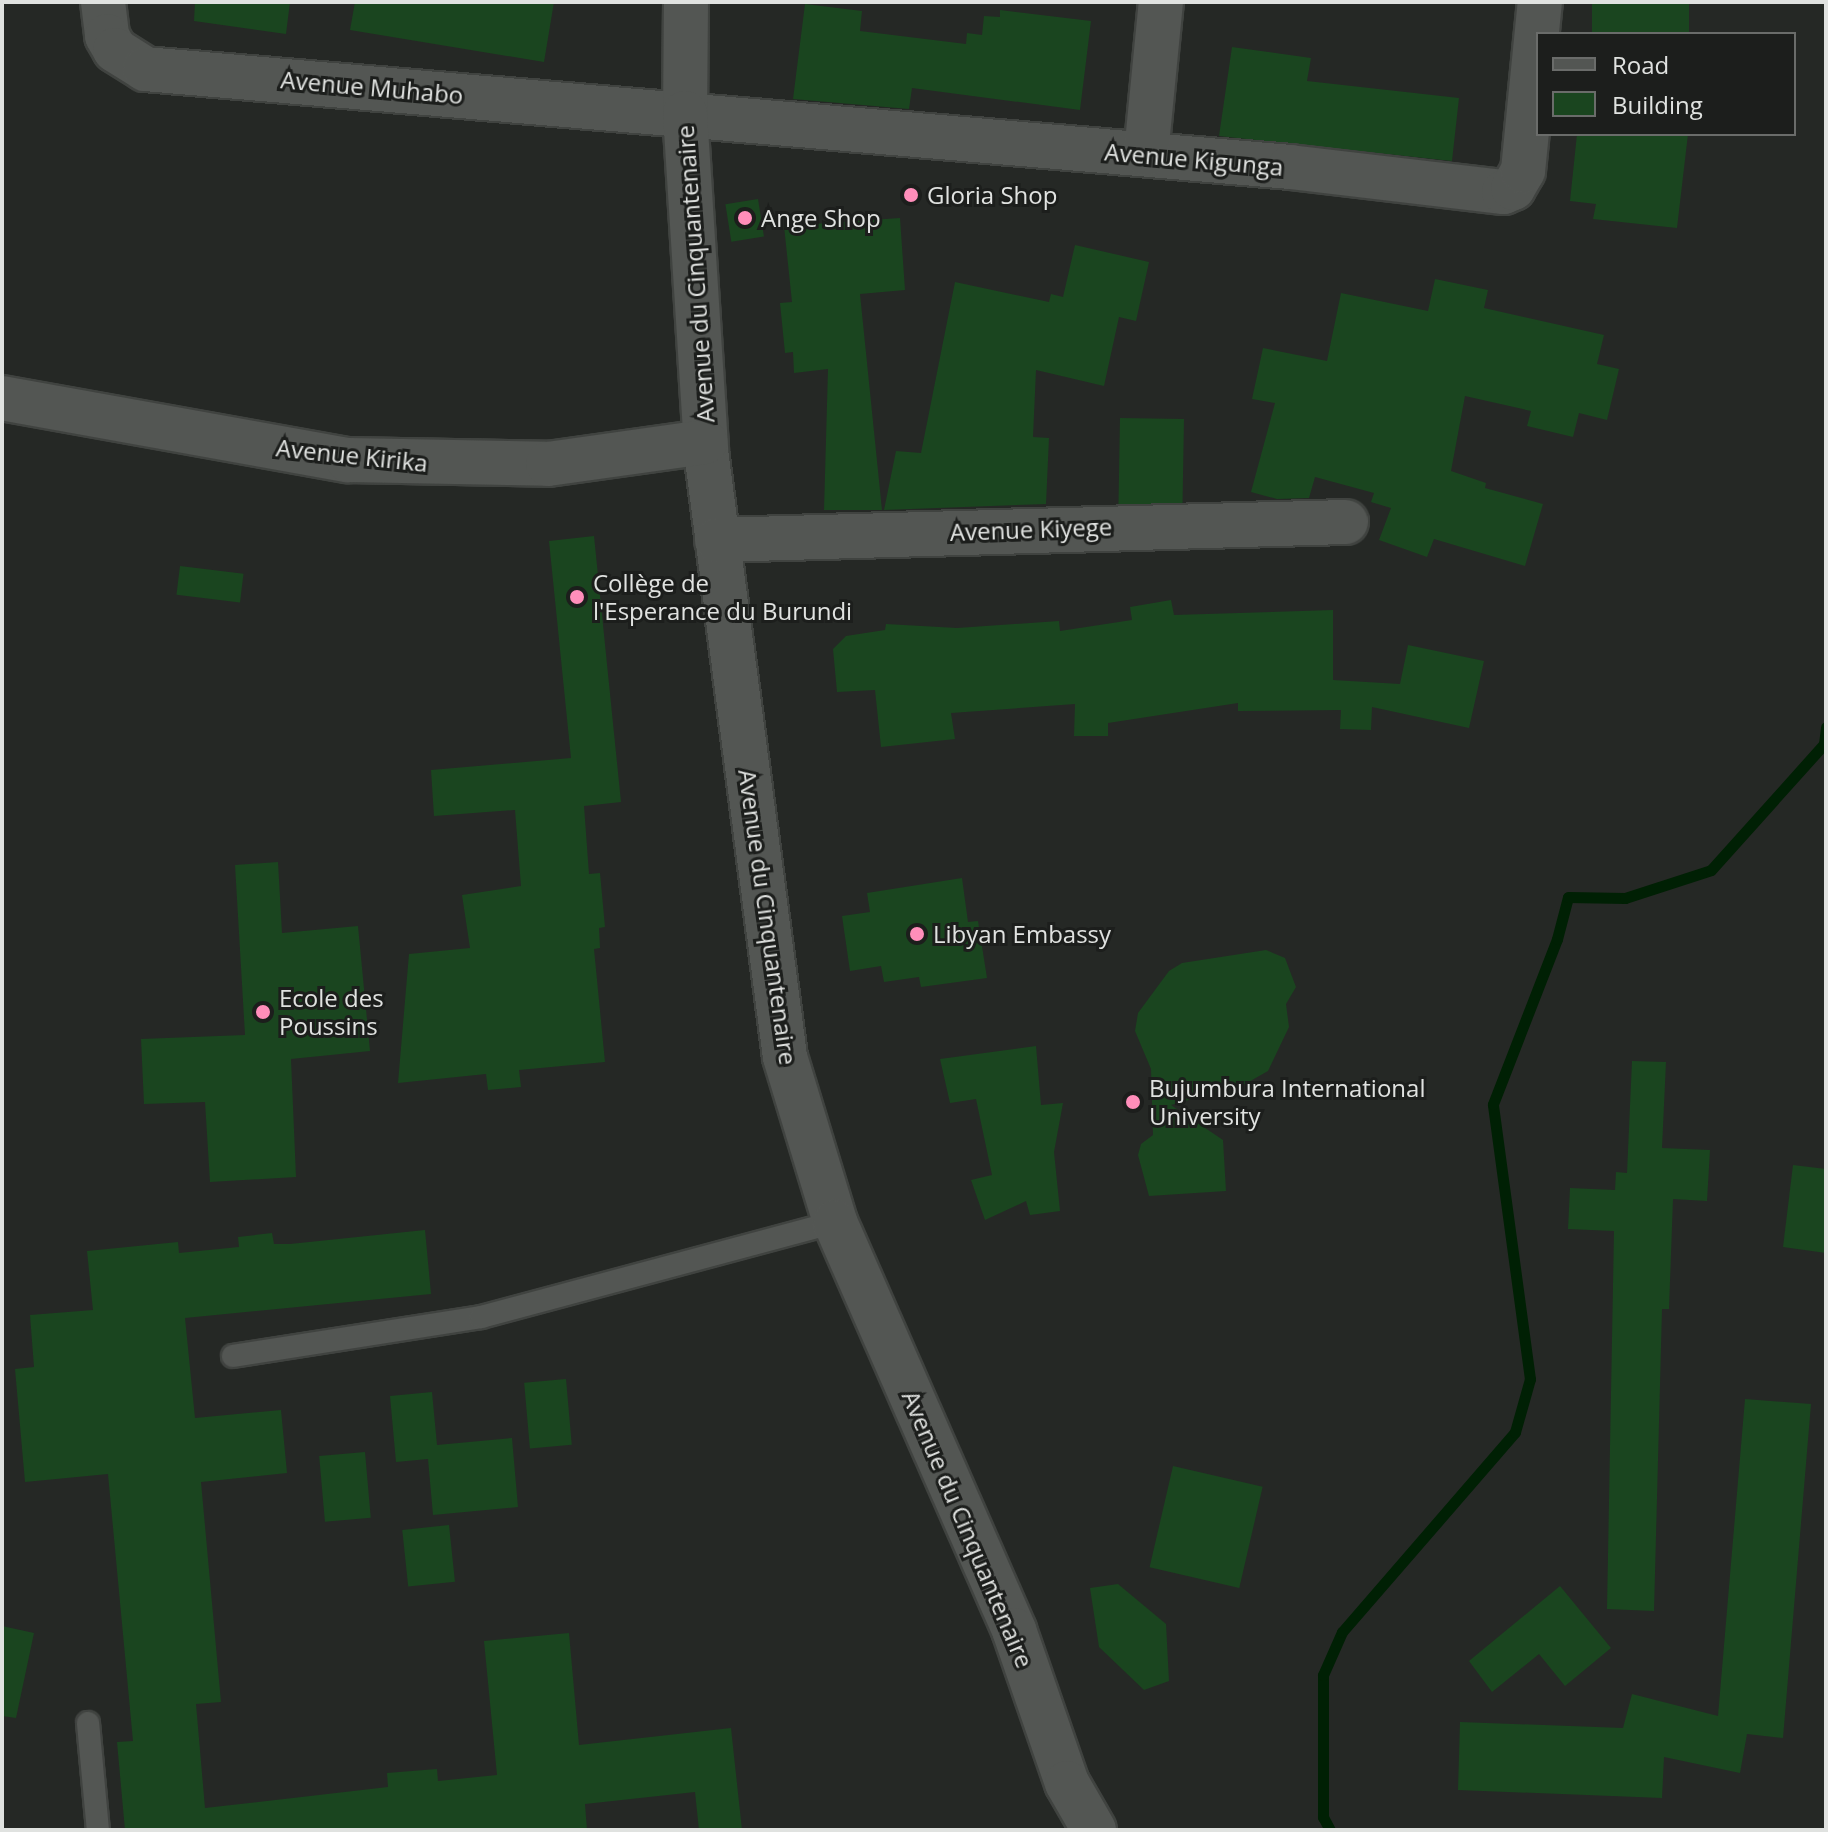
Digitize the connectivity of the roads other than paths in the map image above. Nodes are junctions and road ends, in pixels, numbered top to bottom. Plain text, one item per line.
1 (103, 2) edge
2 (686, 2) edge
3 (1161, 2) edge
4 (1540, 2) edge
5 (1537, 32) edge
6 (1536, 42) edge
7 (685, 113) junction
8 (1146, 154) junction
9 (2, 398) edge
10 (705, 442) junction
11 (1346, 522) dead end
12 (717, 540) junction
13 (835, 1222) junction
14 (233, 1356) dead end
15 (88, 1723) dead end
16 (1067, 1783) junction
17 (98, 1830) edge
18 (1061, 1830) edge
19 (1094, 1830) edge

1 - 7 street, Avenue Muhabo
2 - 7 street, Avenue du Cinquantenaire
3 - 8 street
4 - 5 street, Avenue Kigunga
6 - 8 street, Avenue Kigunga
7 - 8 street, Avenue Kigunga
7 - 10 street, Avenue du Cinquantenaire
9 - 10 street, Avenue Kirika
10 - 12 street, Avenue du Cinquantenaire
11 - 12 street, Avenue Kiyege
12 - 13 street, Avenue du Cinquantenaire
13 - 14 lane
13 - 16 street, Avenue du Cinquantenaire
15 - 17 lane
16 - 18 street
16 - 19 street, Avenue du Cinquantenaire

